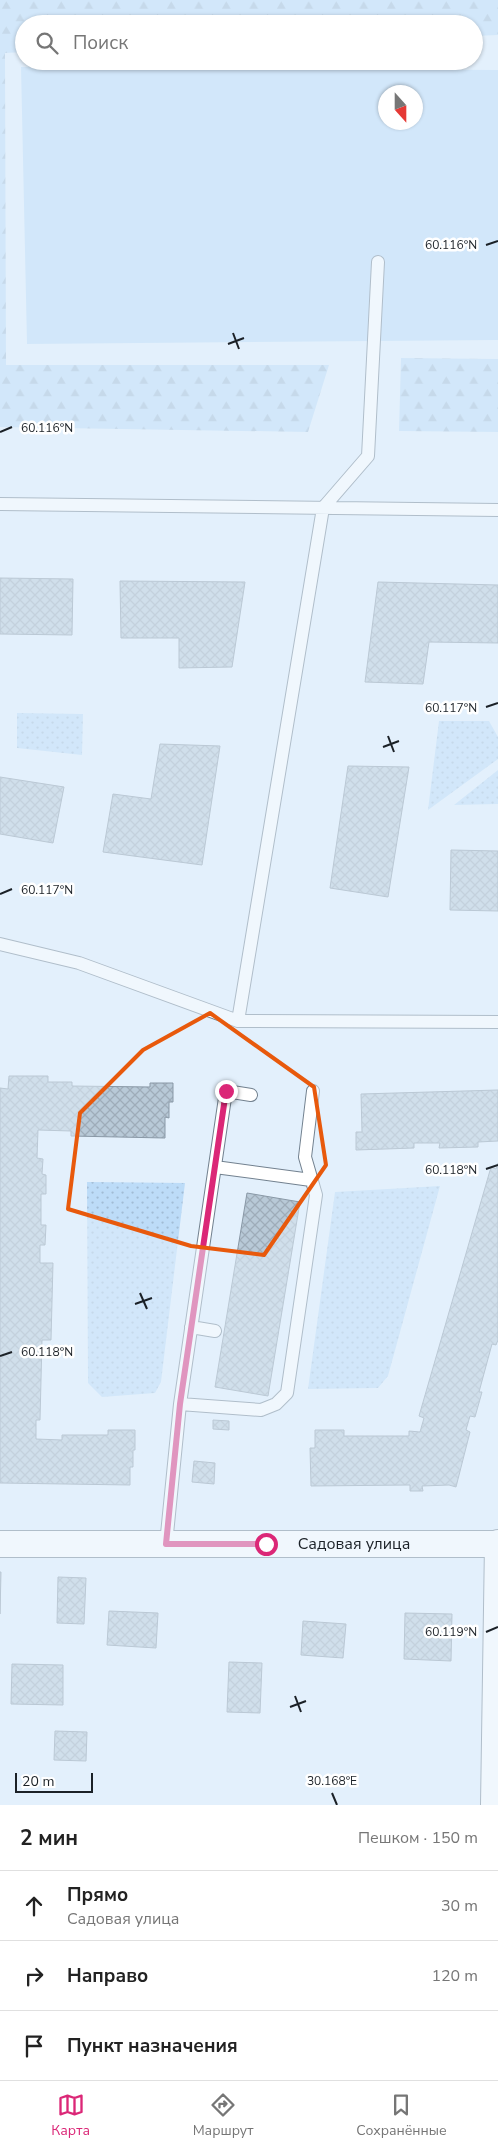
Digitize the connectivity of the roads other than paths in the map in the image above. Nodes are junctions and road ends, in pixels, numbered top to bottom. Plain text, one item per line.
1 (378, 262) dead end
2 (0, 504) edge
3 (323, 508) junction
4 (498, 510) edge
5 (0, 944) edge
6 (238, 1021) junction
7 (498, 1022) edge
8 (313, 1091) dead end
9 (251, 1094) dead end
10 (215, 1167) junction
11 (311, 1180) junction
12 (191, 1327) junction
13 (215, 1331) dead end
14 (180, 1404) junction
15 (0, 1544) edge
16 (166, 1544) junction
17 (498, 1544) edge
18 (494, 1805) edge

1 - 3 lane
2 - 3 lane
3 - 4 lane
3 - 6 lane
5 - 6 lane
6 - 7 lane
8 - 11 lane
9 - 10 lane
10 - 11 lane
10 - 12 lane
11 - 14 lane
12 - 13 lane
12 - 14 lane
14 - 16 lane
15 - 16 street, Садовая улица
16 - 17 street, Садовая улица
17 - 18 street

